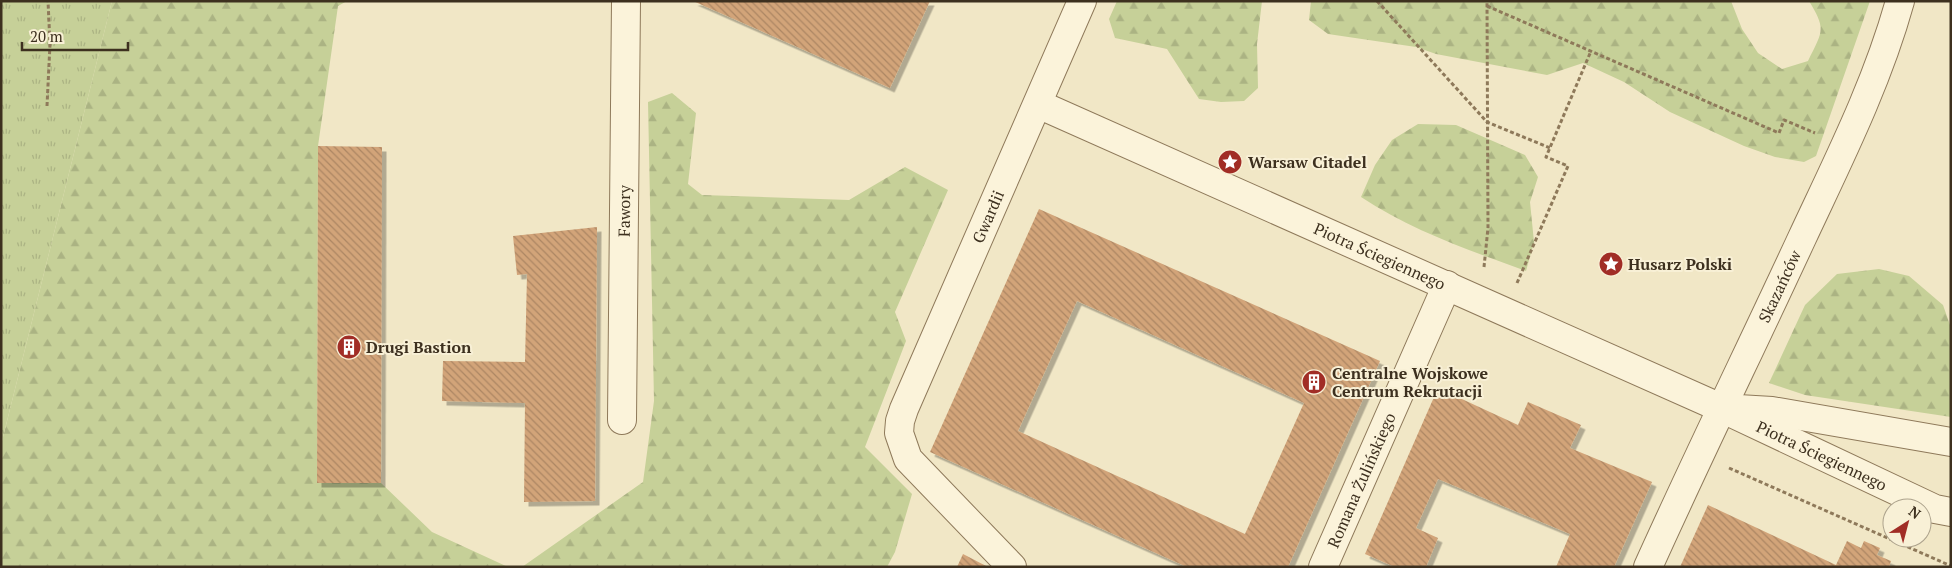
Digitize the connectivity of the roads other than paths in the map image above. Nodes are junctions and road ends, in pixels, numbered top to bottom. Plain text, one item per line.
1 (626, 1) edge
2 (1082, 1) edge
3 (1900, 1) edge
4 (1038, 104) junction
5 (1447, 284) junction
6 (1721, 408) junction
7 (622, 420) dead end
8 (1951, 442) edge
9 (1951, 512) edge
10 (1012, 567) edge
11 (1323, 567) edge
12 (1648, 567) edge

1 - 7 lane, Fawory
2 - 4 lane, Gwardii
3 - 6 lane, Skazańców
4 - 5 lane, Piotra Ściegiennego
4 - 10 lane, Gwardii
5 - 6 lane, Piotra Ściegiennego
5 - 11 lane, Romana Żulińskiego
6 - 8 lane, Piotra Ściegiennego
6 - 9 lane, Piotra Ściegiennego
6 - 12 lane, Skazańców

